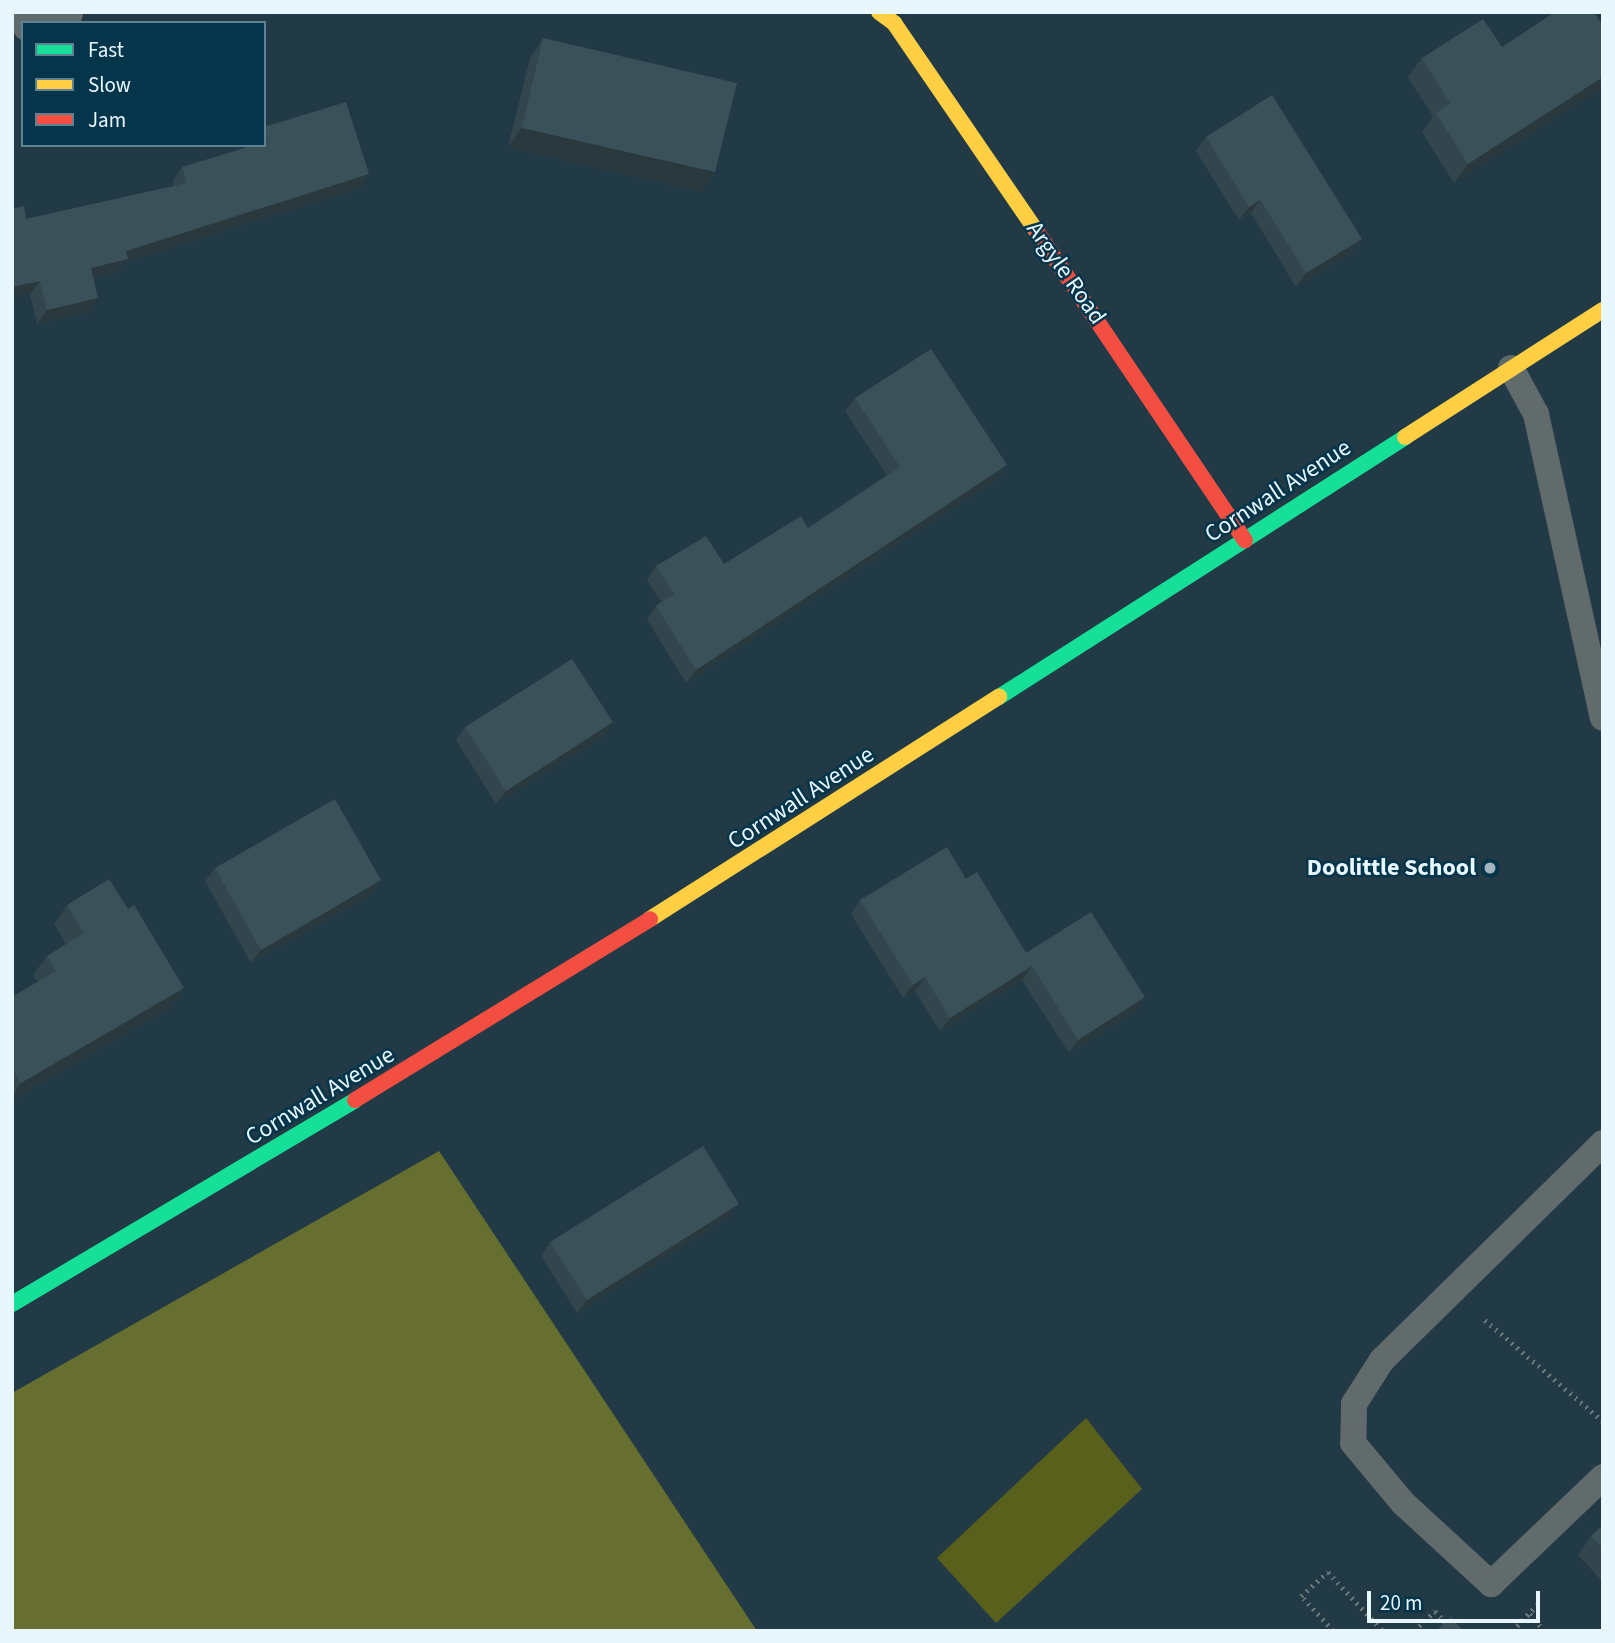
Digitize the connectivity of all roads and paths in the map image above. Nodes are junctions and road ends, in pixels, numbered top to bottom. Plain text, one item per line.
1 (64, 12) edge
2 (879, 12) edge
3 (36, 21) edge
4 (1603, 310) edge
5 (1511, 368) junction
6 (1245, 540) junction
7 (1603, 719) edge
8 (1603, 1143) edge
9 (1451, 1289) junction
10 (12, 1304) edge
11 (1603, 1421) edge
12 (1603, 1477) edge
13 (1530, 1614) dead end
14 (1334, 1631) edge
15 (1383, 1631) edge
16 (1414, 1631) edge
17 (1454, 1631) edge
18 (1545, 1631) edge

1 - 3 street
2 - 6 street, Argyle Road
4 - 5 street, Cornwall Avenue
5 - 6 street, Cornwall Avenue
5 - 7 lane
6 - 10 street, Cornwall Avenue
8 - 9 lane
9 - 11 path
9 - 12 lane
13 - 18 path
14 - 15 path
16 - 17 path

